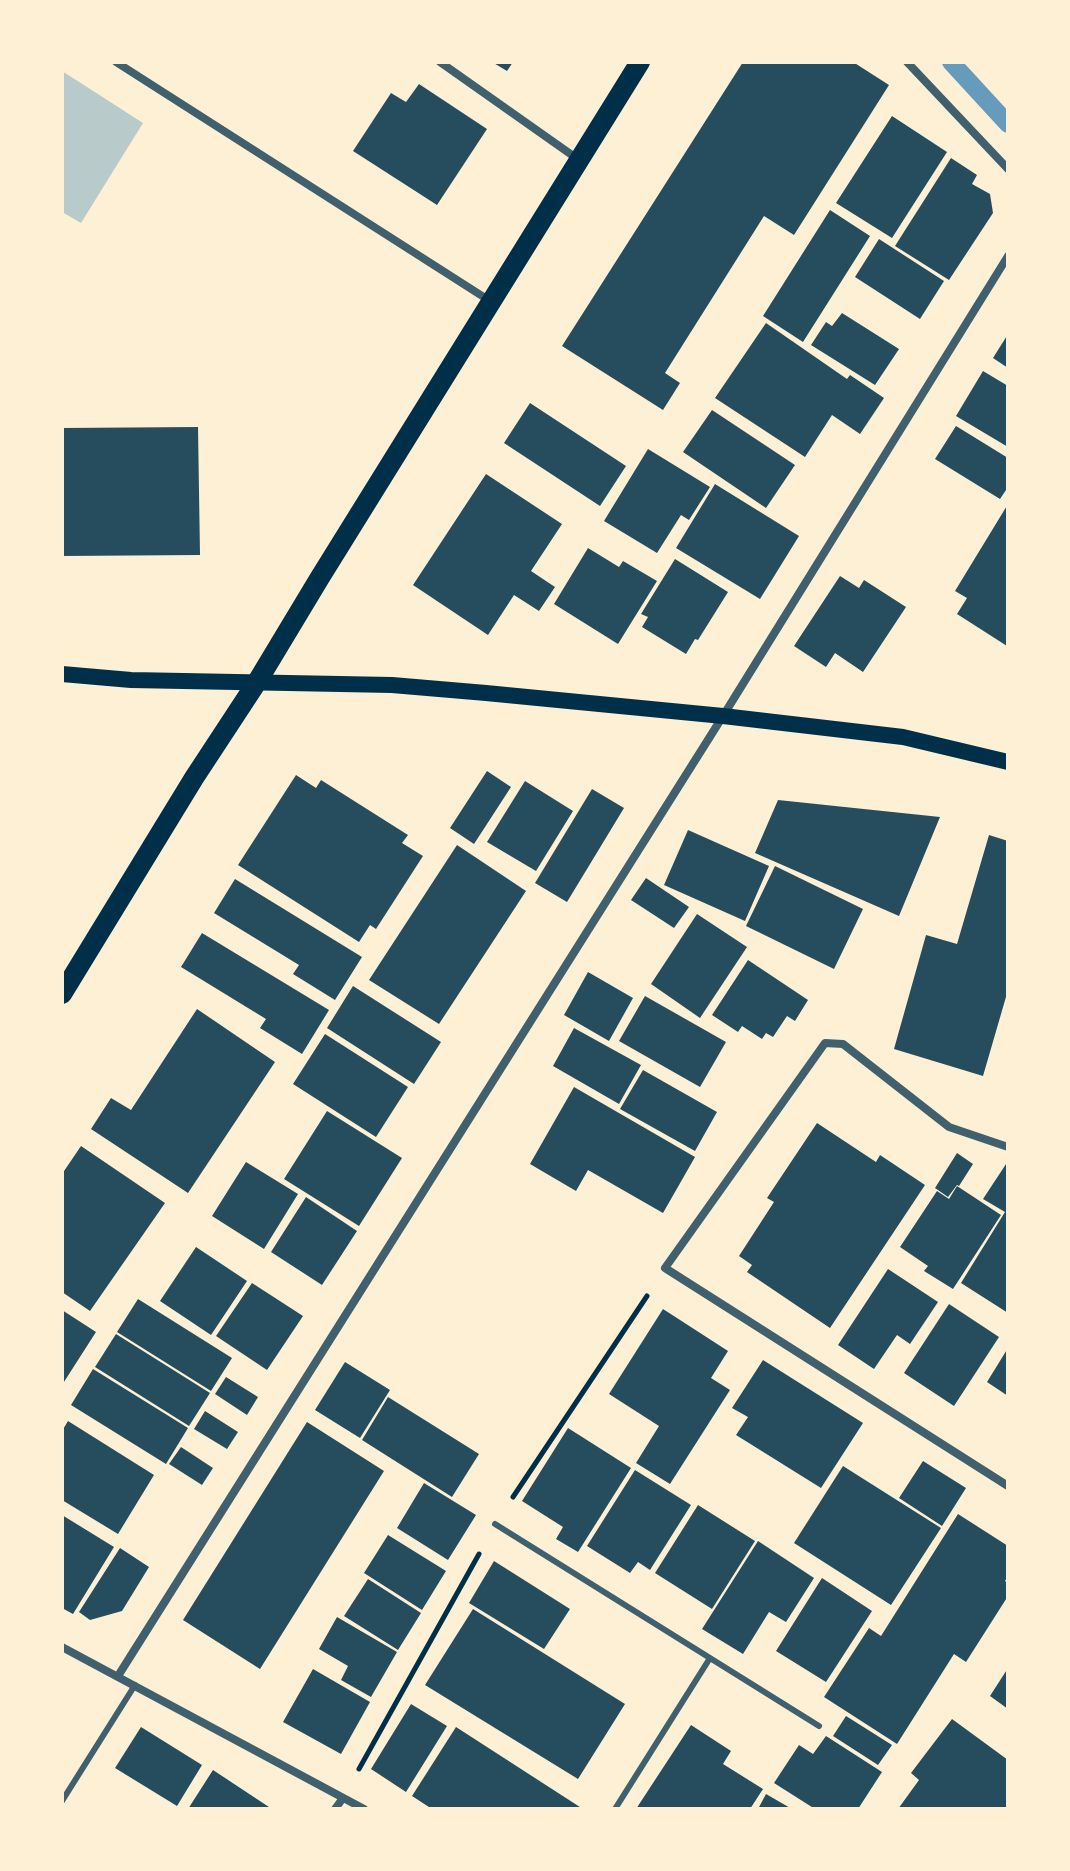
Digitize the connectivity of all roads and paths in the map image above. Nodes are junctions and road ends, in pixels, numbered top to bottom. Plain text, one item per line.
1 (116, 62) edge
2 (440, 62) edge
3 (640, 62) edge
4 (907, 62) edge
5 (579, 160) junction
6 (1008, 169) edge
7 (1008, 256) edge
8 (491, 301) junction
9 (62, 674) edge
10 (257, 682) junction
11 (723, 716) junction
12 (1008, 762) edge
13 (62, 994) edge
14 (1008, 1147) edge
15 (1008, 1486) edge
16 (495, 1524) dead end
17 (62, 1647) edge
18 (710, 1658) junction
19 (118, 1676) junction
20 (135, 1685) junction
21 (819, 1726) dead end
22 (343, 1798) junction
23 (62, 1801) edge
24 (335, 1809) edge
25 (364, 1809) edge
26 (615, 1809) edge

1 - 8 street
2 - 5 street
3 - 5 main road
4 - 6 street
5 - 8 main road
7 - 11 street
8 - 10 main road
9 - 10 main road
10 - 11 main road
10 - 13 main road
11 - 12 main road
11 - 19 street
14 - 15 street
16 - 18 lane
17 - 19 street
18 - 21 lane
18 - 26 lane
19 - 20 street
20 - 22 street
20 - 23 lane
22 - 24 street
22 - 25 street

